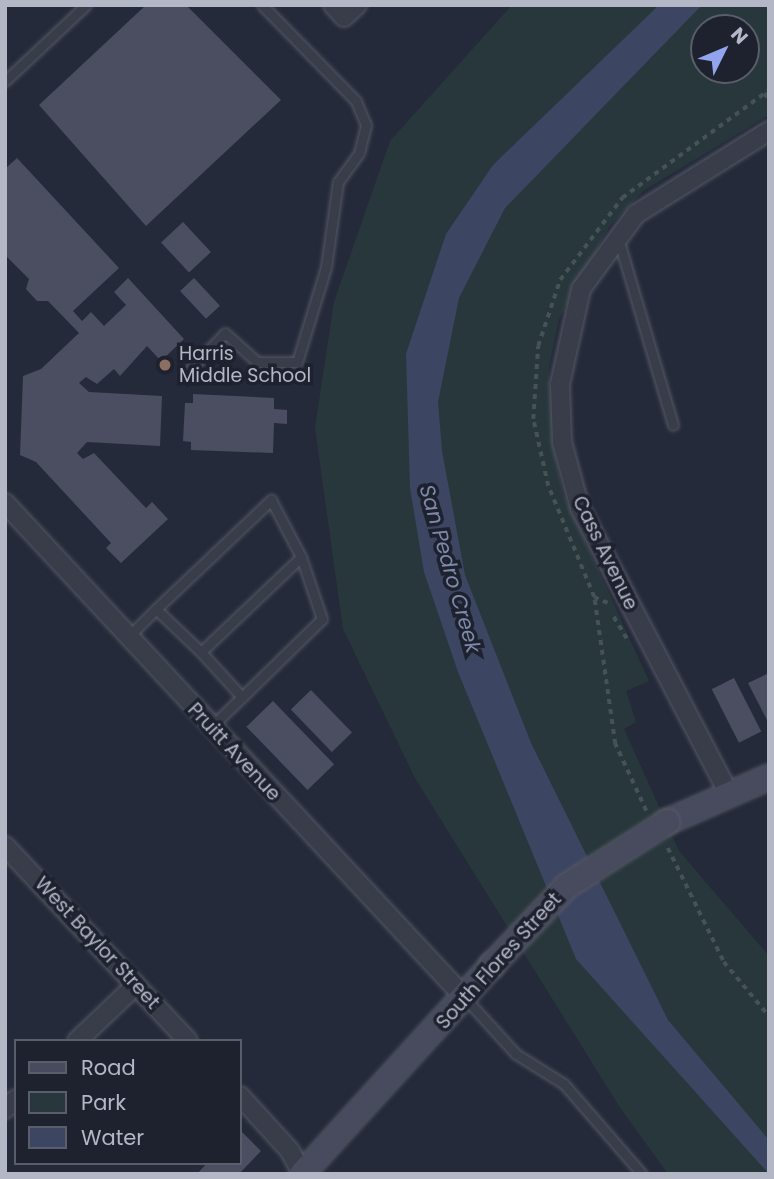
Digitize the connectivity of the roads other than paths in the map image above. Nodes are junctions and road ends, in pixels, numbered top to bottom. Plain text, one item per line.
1 (86, 5) edge
2 (262, 5) edge
3 (5, 81) edge
4 (768, 131) edge
5 (769, 141) edge
6 (617, 236) junction
7 (184, 376) dead end
8 (673, 425) dead end
9 (5, 503) edge
10 (301, 557) junction
11 (156, 609) junction
12 (127, 638) junction
13 (201, 652) junction
14 (242, 697) junction
15 (211, 727) junction
16 (769, 777) edge
17 (730, 796) junction
18 (5, 846) edge
19 (136, 985) junction
20 (465, 998) junction
21 (79, 1039) edge
22 (186, 1039) edge
23 (242, 1098) edge
24 (302, 1174) edge
25 (642, 1174) edge

1 - 3 lane
2 - 7 lane
4 - 5 street
4 - 6 street, Cass Avenue
6 - 8 lane
6 - 17 street, Cass Avenue
9 - 12 street, Pruitt Avenue
10 - 11 lane
10 - 13 lane
10 - 14 lane
11 - 12 lane
11 - 13 lane
12 - 15 street, Pruitt Avenue
13 - 14 lane
14 - 15 lane
15 - 20 street, Pruitt Avenue
16 - 17 main road, South Flores Street
17 - 20 main road, South Flores Street, bridge
18 - 19 street, West Baylor Street
19 - 21 street
19 - 22 street, West Baylor Street
20 - 24 main road, South Flores Street
20 - 25 lane
23 - 24 street

